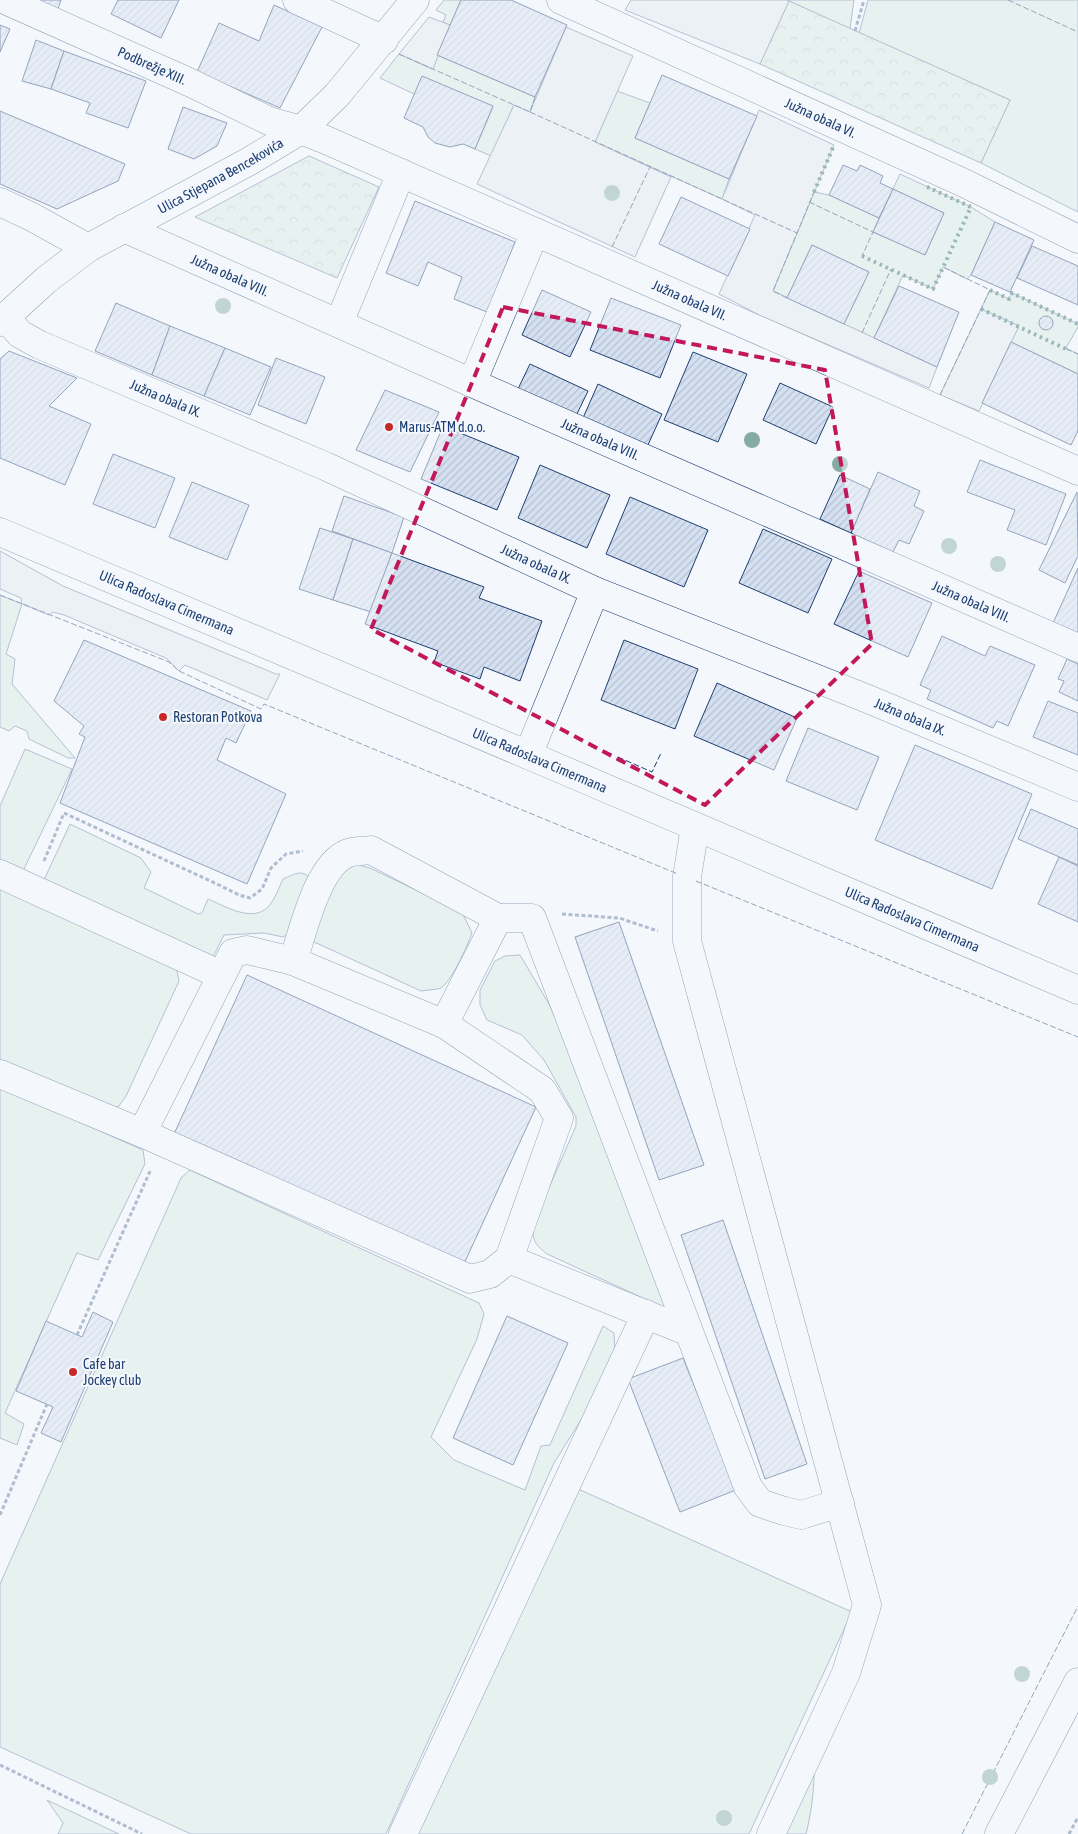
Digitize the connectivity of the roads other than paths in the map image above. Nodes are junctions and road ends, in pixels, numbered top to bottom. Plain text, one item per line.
1 (5, 0) edge
2 (297, 0) edge
3 (415, 0) edge
4 (562, 0) edge
5 (384, 40) junction
6 (301, 130) junction
7 (401, 173) junction
8 (0, 202) edge
9 (124, 228) junction
10 (535, 232) junction
11 (1078, 239) edge
12 (88, 248) junction
13 (2, 320) edge
14 (339, 323) junction
15 (472, 383) junction
16 (1078, 471) edge
17 (0, 532) edge
18 (595, 591) junction
19 (1078, 648) edge
20 (528, 755) junction
21 (1078, 787) edge
22 (695, 827) junction
23 (0, 874) edge
24 (498, 918) junction
25 (293, 962) junction
26 (221, 975) junction
27 (1078, 990) edge
28 (444, 1024) junction
29 (0, 1074) edge
30 (152, 1138) junction
31 (509, 1259) junction
32 (646, 1314) junction
33 (689, 1332) junction
34 (840, 1503) junction
35 (1078, 1682) edge
36 (404, 1834) edge
37 (771, 1834) edge
38 (999, 1834) edge

1 - 6 street, Podbrežje XIII.
2 - 5 street
3 - 5 street, Ulica Stjepana Bencekovića
4 - 11 street, Južna obala VI.
5 - 6 street, Ulica Stjepana Bencekovića
6 - 7 street, Južna obala VII.
6 - 9 street, Ulica Stjepana Bencekovića
7 - 10 street, Južna obala VII.
7 - 14 street
8 - 12 street
9 - 12 street, Ulica Stjepana Bencekovića
9 - 14 street, Južna obala VIII.
10 - 15 street
10 - 16 street, Južna obala VII.
12 - 13 street, Ulica Stjepana Bencekovića
13 - 18 street, Južna obala IX.
14 - 15 street, Južna obala VIII.
15 - 19 street, Južna obala VIII.
17 - 20 street, Ulica Radoslava Cimermana
18 - 20 street
18 - 21 street, Južna obala IX.
20 - 22 street, Ulica Radoslava Cimermana
22 - 27 street, Ulica Radoslava Cimermana
22 - 34 street
23 - 26 street
24 - 25 street
24 - 28 street
24 - 33 street
25 - 26 street
25 - 28 street
26 - 30 street
28 - 31 street
29 - 30 street
30 - 31 street
31 - 32 street
32 - 33 street
32 - 36 street
33 - 34 street
34 - 37 street
35 - 38 street

